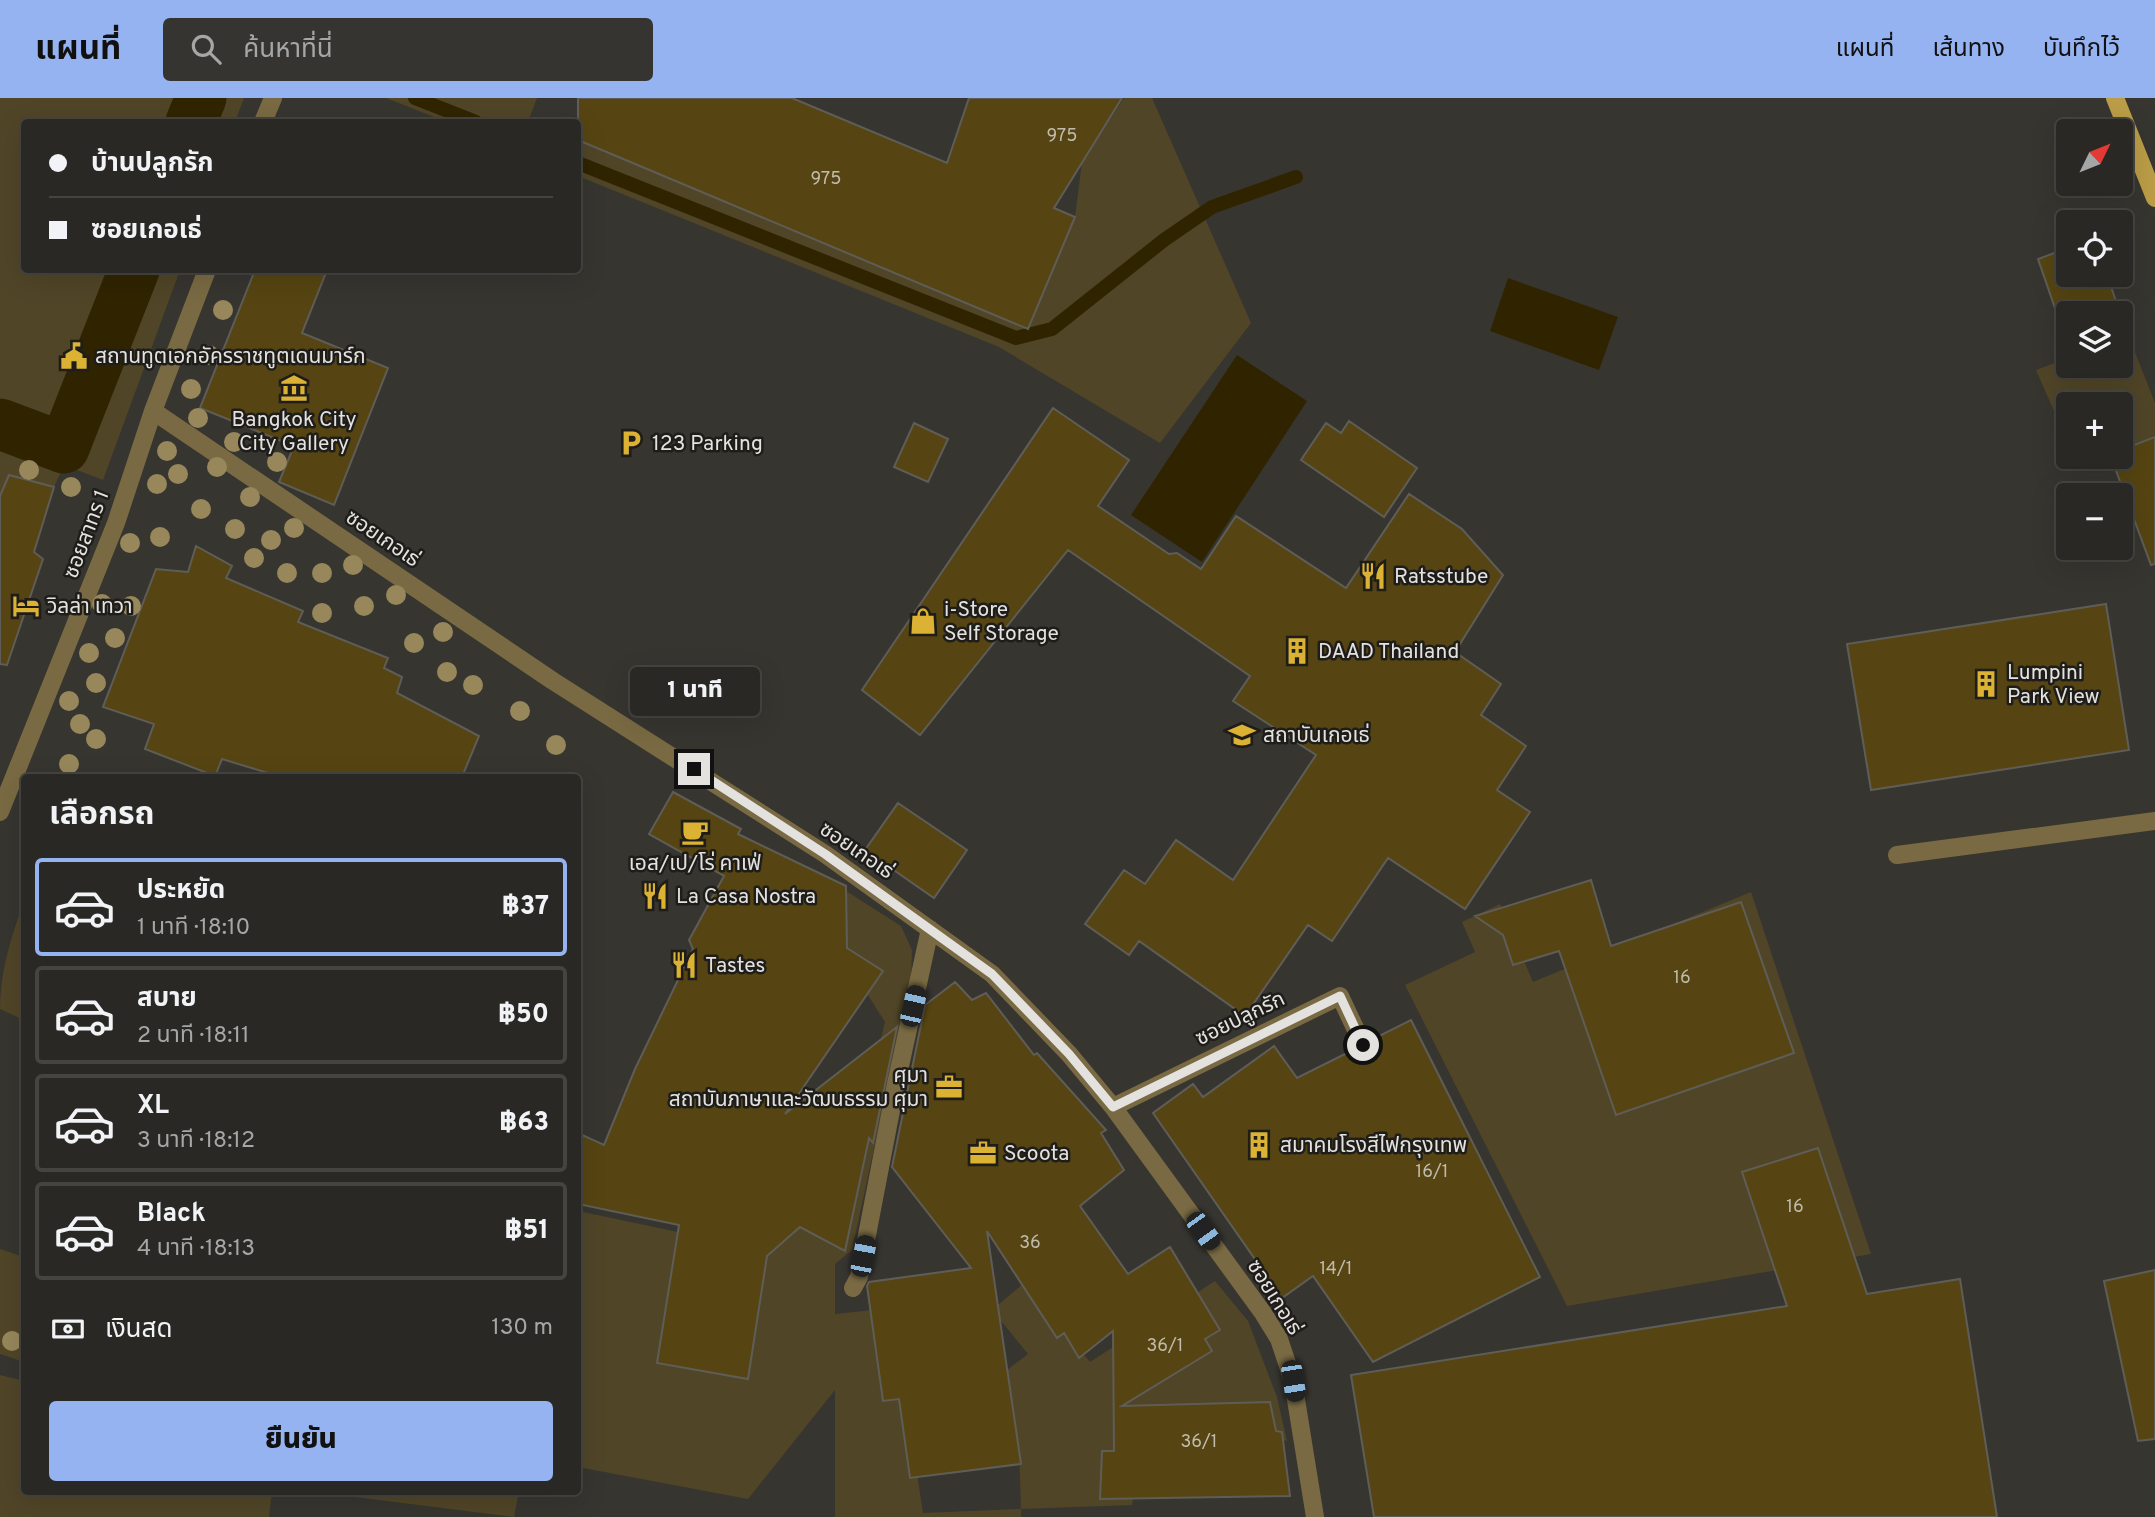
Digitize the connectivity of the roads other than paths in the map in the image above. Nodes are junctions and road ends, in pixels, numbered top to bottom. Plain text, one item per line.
1 (273, 98) edge
2 (2115, 98) edge
3 (264, 119) edge
4 (2155, 198) edge
5 (206, 273) edge
6 (153, 411) junction
7 (0, 812) edge
8 (2155, 821) edge
9 (1897, 855) dead end
10 (930, 929) junction
11 (1363, 1045) dead end
12 (1113, 1107) junction
13 (852, 1288) dead end
14 (1315, 1517) edge

1 - 3 street
2 - 4 main road
5 - 6 street, ซอยสาทร 1
6 - 7 street, ซอยสาทร 1
6 - 10 street, ซอยเกอเธ่
8 - 9 street
10 - 12 street, ซอยเกอเธ่
10 - 13 street
11 - 12 street, ซอยปลูกรัก
12 - 14 street, ซอยเกอเธ่

